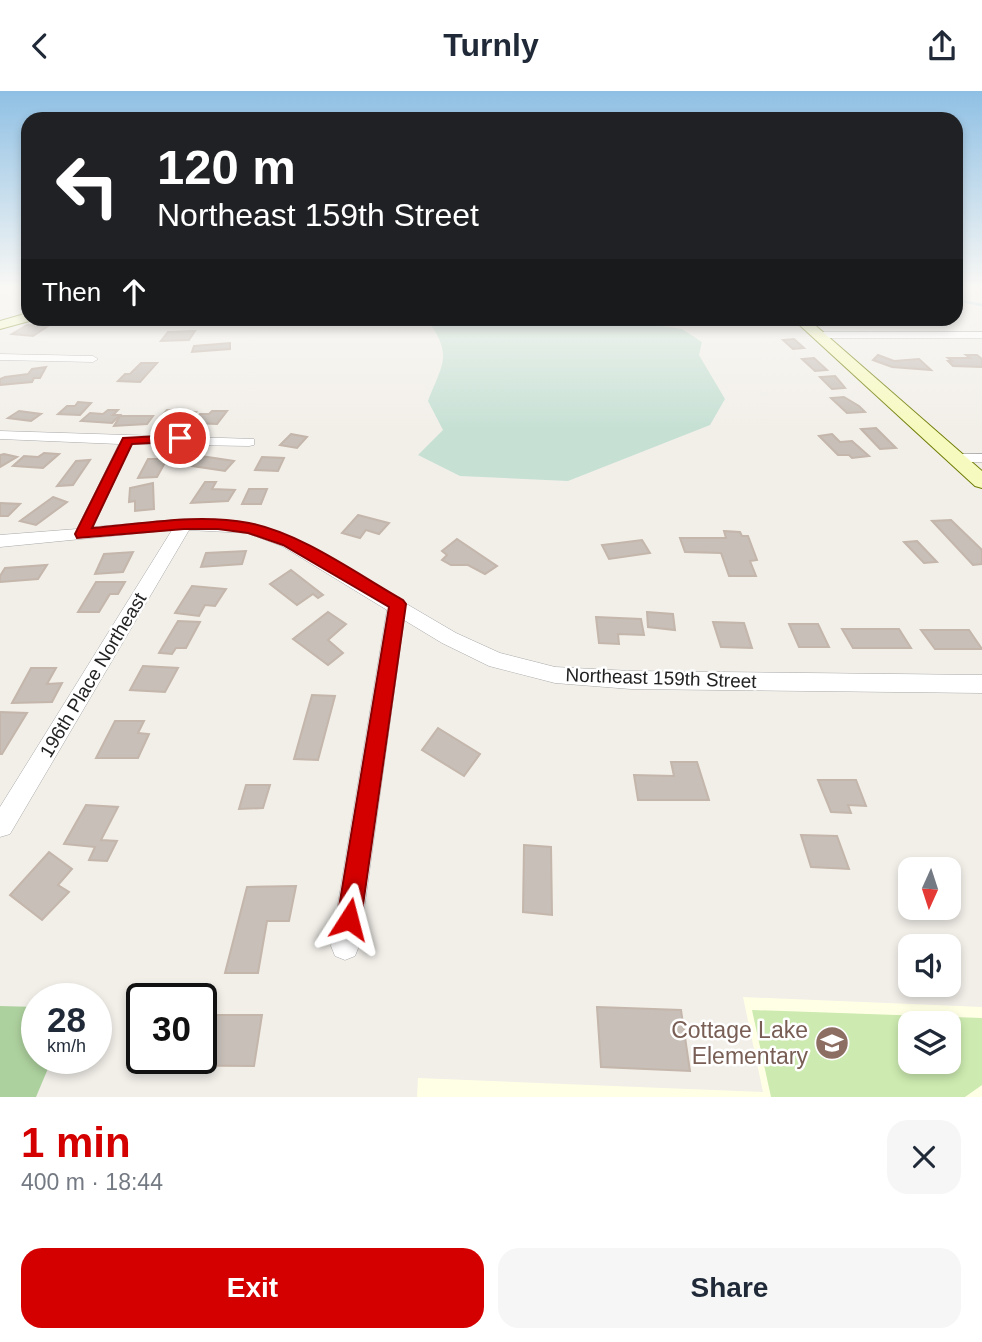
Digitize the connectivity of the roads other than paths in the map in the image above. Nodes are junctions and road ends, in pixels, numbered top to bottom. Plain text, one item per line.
1 (817, 335) edge
2 (0, 357) edge
3 (93, 359) dead end
4 (0, 435) edge
5 (127, 440) junction
6 (249, 442) dead end
7 (954, 458) junction
8 (982, 458) edge
9 (982, 482) edge
10 (184, 524) junction
11 (82, 534) junction
12 (0, 541) edge
13 (397, 604) junction
14 (982, 684) edge
15 (2, 826) dead end
16 (345, 946) dead end

1 - 7 main road
2 - 3 street
4 - 5 street
5 - 6 street
5 - 11 street
7 - 8 street
7 - 9 main road
10 - 11 street, Northeast 159th Street
10 - 13 street, Northeast 159th Street
10 - 15 street, 196th Place Northeast
11 - 12 street, Northeast 159th Street
13 - 14 street, Northeast 159th Street
13 - 16 street

